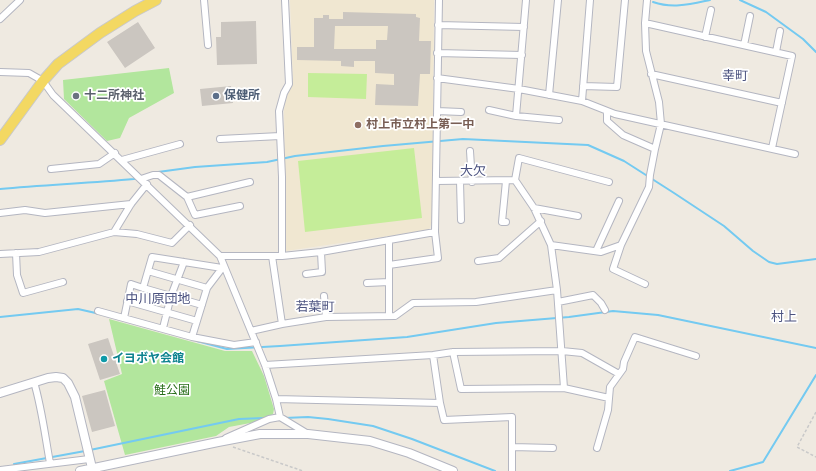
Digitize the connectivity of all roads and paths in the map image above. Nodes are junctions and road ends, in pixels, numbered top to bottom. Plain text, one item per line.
1 (20, 0) edge
2 (156, 0) edge
3 (204, 0) edge
4 (285, 0) edge
5 (438, 0) edge
6 (526, 0) edge
7 (558, 0) edge
8 (590, 0) edge
9 (624, 0) edge
10 (647, 0) edge
11 (711, 10) dead end
12 (750, 16) dead end
13 (0, 20) edge
14 (645, 23) junction
15 (438, 25) junction
16 (524, 27) junction
17 (780, 31) dead end
18 (705, 37) junction
19 (208, 45) dead end
20 (744, 45) junction
21 (776, 52) junction
22 (438, 53) junction
23 (522, 55) junction
24 (0, 72) edge
25 (651, 74) junction
26 (437, 78) junction
27 (43, 81) junction
28 (583, 86) junction
29 (519, 89) junction
30 (549, 95) junction
31 (582, 101) junction
32 (782, 103) junction
33 (489, 110) dead end
34 (608, 111) junction
35 (437, 112) junction
36 (461, 112) dead end
37 (516, 116) junction
38 (559, 120) dead end
39 (661, 124) junction
40 (280, 136) junction
41 (220, 139) dead end
42 (0, 140) edge
43 (180, 144) dead end
44 (772, 148) junction
45 (655, 149) junction
46 (470, 151) dead end
47 (115, 153) junction
48 (795, 154) dead end
49 (122, 160) junction
50 (51, 169) dead end
51 (141, 179) junction
52 (515, 180) junction
53 (436, 181) junction
54 (460, 181) junction
55 (506, 181) junction
56 (250, 182) dead end
57 (472, 182) junction
58 (609, 182) dead end
59 (147, 184) junction
60 (187, 197) junction
61 (618, 201) dead end
62 (130, 204) junction
63 (240, 206) dead end
64 (534, 208) junction
65 (0, 213) edge
66 (578, 216) dead end
67 (461, 220) dead end
68 (541, 221) junction
69 (506, 222) dead end
70 (190, 225) junction
71 (114, 232) junction
72 (436, 232) junction
73 (388, 240) junction
74 (551, 245) junction
75 (621, 245) junction
76 (596, 251) junction
77 (321, 252) junction
78 (0, 254) edge
79 (16, 254) junction
80 (220, 256) junction
81 (272, 256) junction
82 (282, 256) junction
83 (478, 261) dead end
84 (184, 262) junction
85 (389, 265) junction
86 (223, 267) junction
87 (148, 271) junction
88 (306, 274) dead end
89 (178, 279) junction
90 (63, 282) dead end
91 (389, 282) junction
92 (367, 283) dead end
93 (645, 284) dead end
94 (143, 288) junction
95 (207, 288) junction
96 (557, 290) junction
97 (171, 296) junction
98 (324, 296) dead end
99 (128, 301) junction
100 (558, 302) junction
101 (202, 305) junction
102 (98, 310) dead end
103 (606, 310) dead end
104 (167, 311) junction
105 (389, 315) junction
106 (326, 317) junction
107 (124, 318) junction
108 (197, 320) junction
109 (282, 324) junction
110 (162, 328) junction
111 (251, 331) junction
112 (192, 337) junction
113 (256, 342) junction
114 (562, 351) junction
115 (453, 352) junction
116 (433, 355) junction
117 (696, 356) dead end
118 (265, 365) junction
119 (619, 374) junction
120 (34, 382) junction
121 (564, 388) junction
122 (0, 393) edge
123 (609, 398) junction
124 (276, 399) junction
125 (440, 403) junction
126 (816, 412) edge
127 (280, 417) junction
128 (308, 434) junction
129 (218, 442) junction
130 (232, 447) dead end
131 (512, 447) junction
132 (553, 448) dead end
133 (597, 448) dead end
134 (816, 457) edge
135 (89, 459) junction
136 (50, 463) junction
137 (92, 468) junction
138 (0, 470) edge
139 (80, 471) edge
140 (303, 471) edge
141 (453, 471) edge
142 (512, 471) edge

1 - 13 street
2 - 27 main road
3 - 19 street
4 - 40 street
5 - 15 street
6 - 16 street
7 - 30 street
8 - 28 street
9 - 28 street
10 - 14 street
11 - 18 street
12 - 20 street
14 - 18 street
14 - 25 street
15 - 16 street
15 - 22 street
16 - 23 street
17 - 21 street
18 - 20 street
20 - 21 street
21 - 32 street
22 - 23 street
22 - 26 street
23 - 29 street
24 - 27 street
25 - 32 street
25 - 39 street
26 - 29 street
26 - 35 street
27 - 42 main road
27 - 47 street
28 - 31 street
29 - 30 street
29 - 37 street
30 - 31 street
31 - 34 street
32 - 44 street
33 - 37 street
34 - 39 street
34 - 45 street
35 - 36 street
35 - 53 street
37 - 38 street
39 - 44 street
39 - 45 street
40 - 41 street
40 - 82 street
43 - 49 street
44 - 48 street
45 - 75 street
46 - 57 street
47 - 49 street
47 - 50 street
49 - 51 street
51 - 59 street
51 - 60 street
52 - 55 street
52 - 58 street
52 - 64 street
53 - 54 street
53 - 72 street
54 - 57 street
54 - 67 street
55 - 57 street
55 - 69 street
56 - 60 street
59 - 62 street
59 - 70 street
60 - 63 street
61 - 76 street
62 - 65 street
62 - 71 street
64 - 66 street
64 - 68 street
68 - 74 street
68 - 83 street
70 - 71 street
70 - 80 street
71 - 79 street
72 - 73 street
72 - 85 street
73 - 77 street
73 - 85 street
74 - 76 street
74 - 96 street
75 - 76 street
75 - 93 street
77 - 82 street
77 - 88 street
78 - 79 street
79 - 90 street
80 - 81 street
80 - 86 street
81 - 82 street
81 - 109 street
84 - 86 street
84 - 87 street
84 - 89 street
85 - 91 street
86 - 95 street
86 - 111 street
87 - 89 street
87 - 94 street
89 - 95 street
89 - 97 street
91 - 92 street
91 - 105 street
94 - 97 street
94 - 99 street
95 - 101 street
96 - 100 street
96 - 105 street
97 - 101 street
97 - 104 street
98 - 106 street
99 - 104 street
99 - 107 street
100 - 103 street
100 - 114 street
101 - 108 street
102 - 107 street
104 - 108 street
104 - 110 street
105 - 106 street
106 - 109 street
107 - 110 street
108 - 112 street
109 - 111 street
110 - 112 street
111 - 113 street
112 - 113 street
113 - 118 street
114 - 115 street
114 - 119 street
114 - 121 street
115 - 116 street
115 - 121 street
116 - 118 street
116 - 125 street
117 - 119 street
118 - 124 street
119 - 123 street
120 - 122 street
120 - 135 street
120 - 136 street
121 - 123 street
123 - 133 street
124 - 125 street
124 - 127 street
125 - 131 street
126 - 134 path
127 - 128 street
127 - 129 street
128 - 129 street
128 - 141 street
129 - 137 street
130 - 140 path
131 - 132 street
131 - 142 street
135 - 136 street
135 - 137 street
136 - 138 street
137 - 139 street

